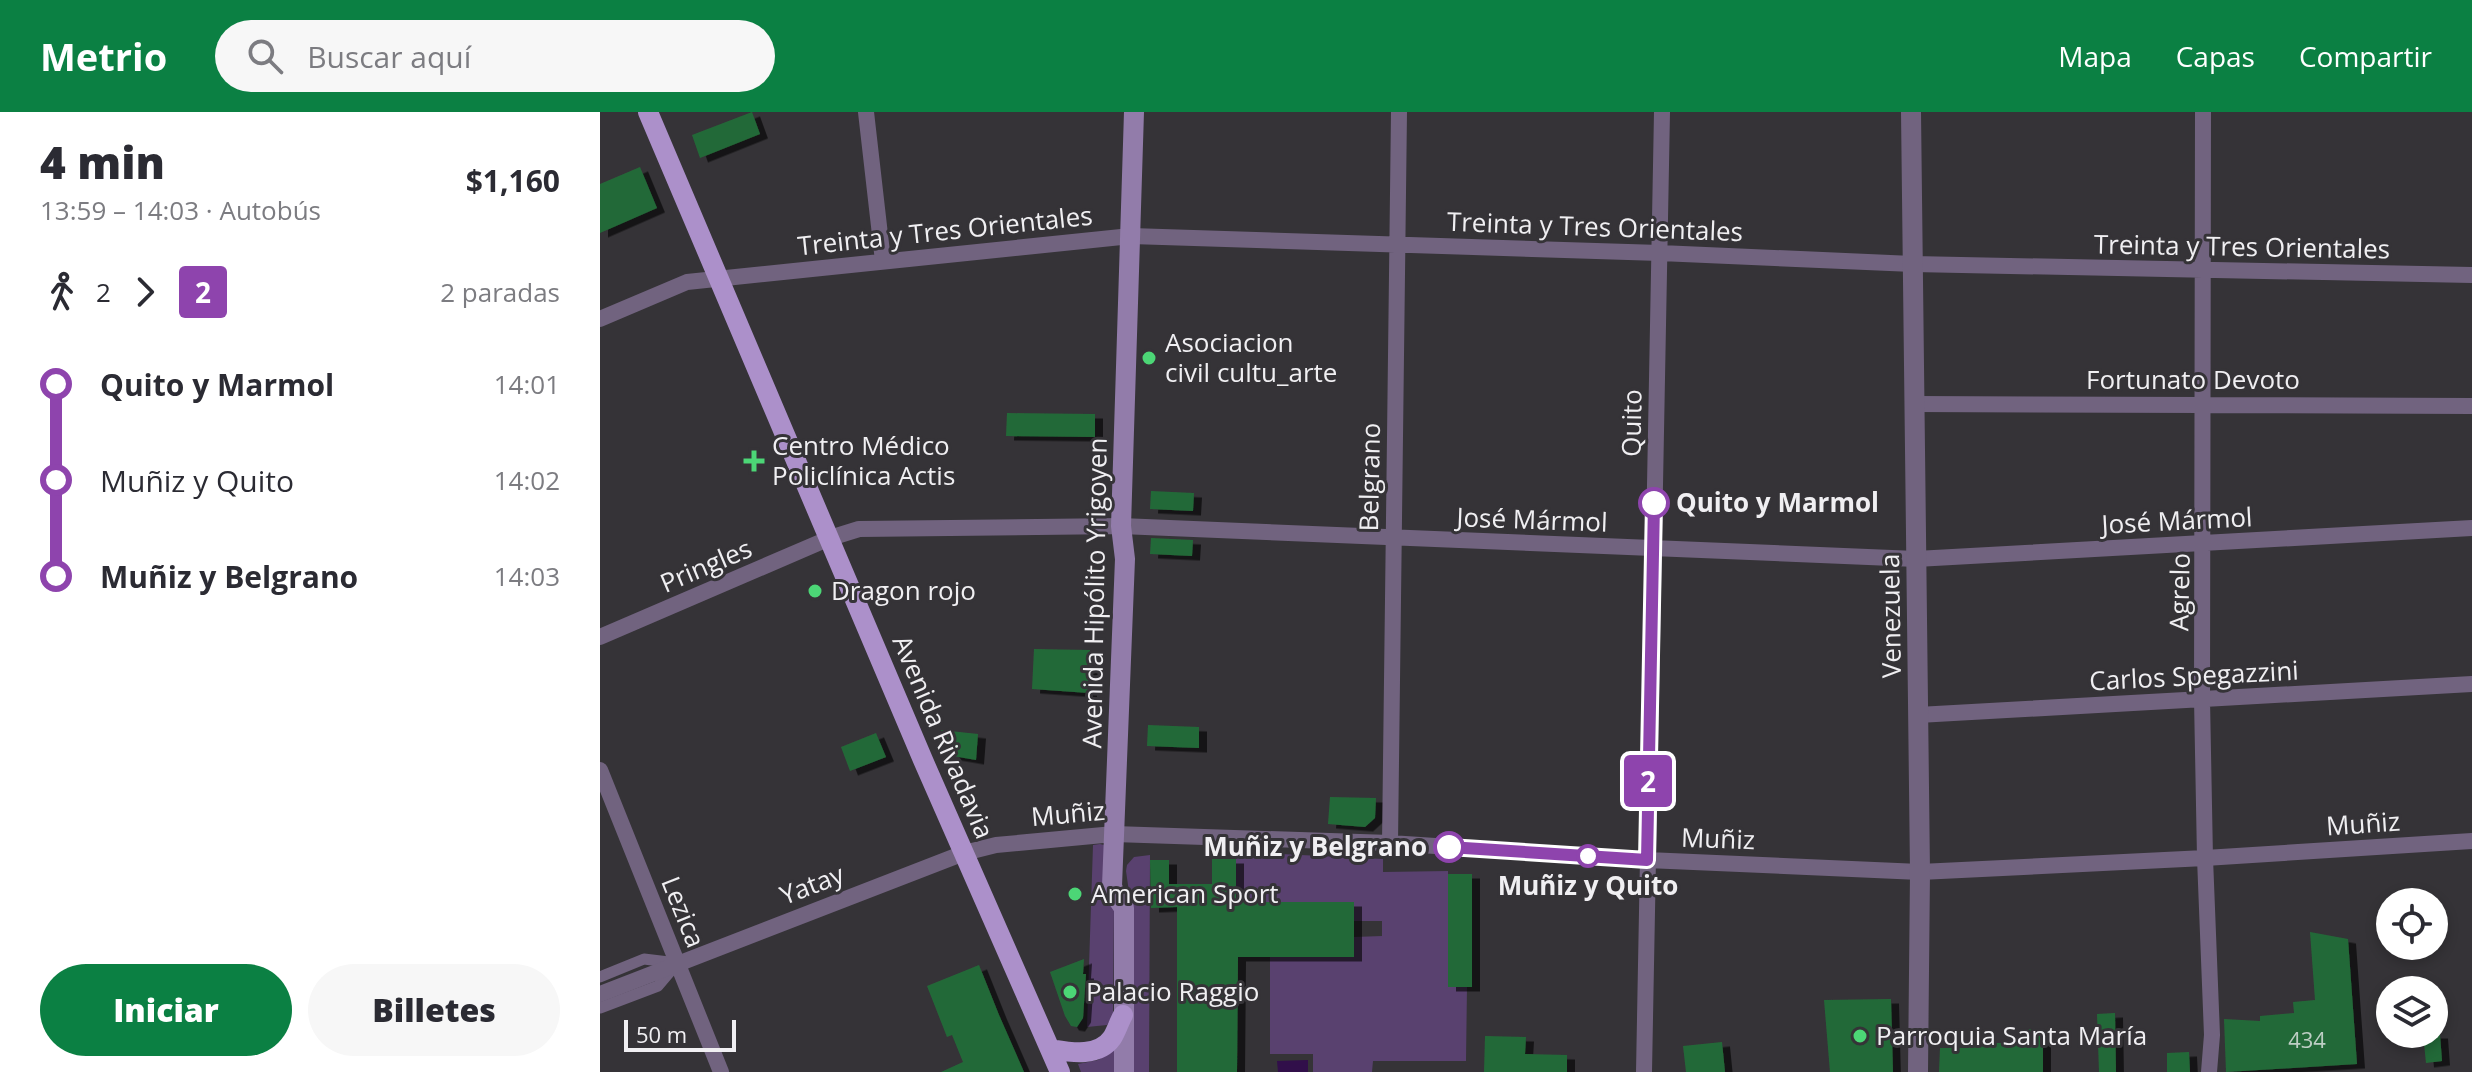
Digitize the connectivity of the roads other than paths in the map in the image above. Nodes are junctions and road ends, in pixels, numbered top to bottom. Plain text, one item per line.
1 (648, 112) edge
2 (866, 112) edge
3 (1134, 112) edge
4 (1399, 112) edge
5 (1662, 112) edge
6 (1911, 112) edge
7 (2203, 112) edge
8 (1131, 236) junction
9 (1397, 244) junction
10 (1660, 253) junction
11 (883, 261) junction
12 (1913, 264) junction
13 (2204, 270) junction
14 (2472, 275) edge
15 (718, 279) junction
16 (600, 319) edge
17 (1914, 404) junction
18 (2204, 404) junction
19 (2472, 406) edge
20 (1121, 526) junction
21 (2472, 528) edge
22 (830, 538) junction
23 (1393, 538) junction
24 (2204, 543) junction
25 (1653, 549) junction
26 (1916, 559) junction
27 (600, 637) edge
28 (2472, 684) edge
29 (2202, 699) junction
30 (1918, 715) junction
31 (600, 770) edge
32 (1114, 834) junction
33 (2472, 841) edge
34 (1390, 843) junction
35 (964, 853) junction
36 (2205, 858) junction
37 (1647, 860) junction
38 (1920, 872) junction
39 (678, 963) junction
40 (600, 977) edge
41 (600, 994) edge
42 (600, 1008) edge
43 (1123, 1015) junction
44 (1050, 1049) junction
45 (721, 1072) edge
46 (1060, 1072) edge
47 (1124, 1072) edge
48 (1644, 1072) edge
49 (1918, 1072) edge
50 (2209, 1072) edge

1 - 15 main road, Avenida Rivadavia
2 - 11 street
3 - 8 main road, Avenida Hipólito Yrigoyen
4 - 9 street, Belgrano
5 - 10 street, Quito
6 - 12 street, Venezuela
7 - 13 street, Agrelo
8 - 9 street, Treinta y Tres Orientales
8 - 11 street, Treinta y Tres Orientales
8 - 20 main road, Avenida Hipólito Yrigoyen
9 - 10 street, Treinta y Tres Orientales
9 - 23 street, Belgrano
10 - 12 street, Treinta y Tres Orientales
10 - 25 street, Quito
11 - 15 street, Treinta y Tres Orientales
12 - 13 street, Treinta y Tres Orientales
12 - 17 street, Venezuela
13 - 14 street, Treinta y Tres Orientales
13 - 18 street, Agrelo
15 - 16 street, Treinta y Tres Orientales
15 - 22 main road, Avenida Rivadavia
17 - 18 street, Fortunato Devoto
17 - 26 street, Venezuela
18 - 19 street, Fortunato Devoto
18 - 24 street, Agrelo
20 - 22 street, José Mármol
20 - 23 street, José Mármol
20 - 32 main road, Avenida Hipólito Yrigoyen
21 - 24 street, José Mármol
22 - 27 street, Pringles
22 - 35 main road, Avenida Rivadavia
23 - 25 street, José Mármol
23 - 34 street, Belgrano
24 - 26 street, José Mármol
24 - 29 street, Agrelo
25 - 26 street, José Mármol
25 - 37 street, Quito
26 - 30 street, Venezuela
28 - 29 street, Carlos Spegazzini
29 - 30 street, Carlos Spegazzini
29 - 36 street, Agrelo
30 - 38 street, Venezuela
31 - 39 street, Lezica
32 - 34 street, Muñiz
32 - 35 street, Muñiz
32 - 43 main road, Avenida Hipólito Yrigoyen
33 - 36 street, Muñiz
34 - 37 street, Muñiz
35 - 39 street, Yatay
35 - 44 main road, Avenida Rivadavia
36 - 38 street, Muñiz
36 - 50 street, Agrelo
37 - 38 street, Muñiz
37 - 48 street, Quito
38 - 49 street, Venezuela
39 - 40 street, Yatay
39 - 41 street, Yatay
39 - 42 street, Yatay
39 - 45 street, Lezica
43 - 44 main road
43 - 47 main road, Avenida Hipólito Yrigoyen
44 - 46 main road, Avenida Rivadavia

